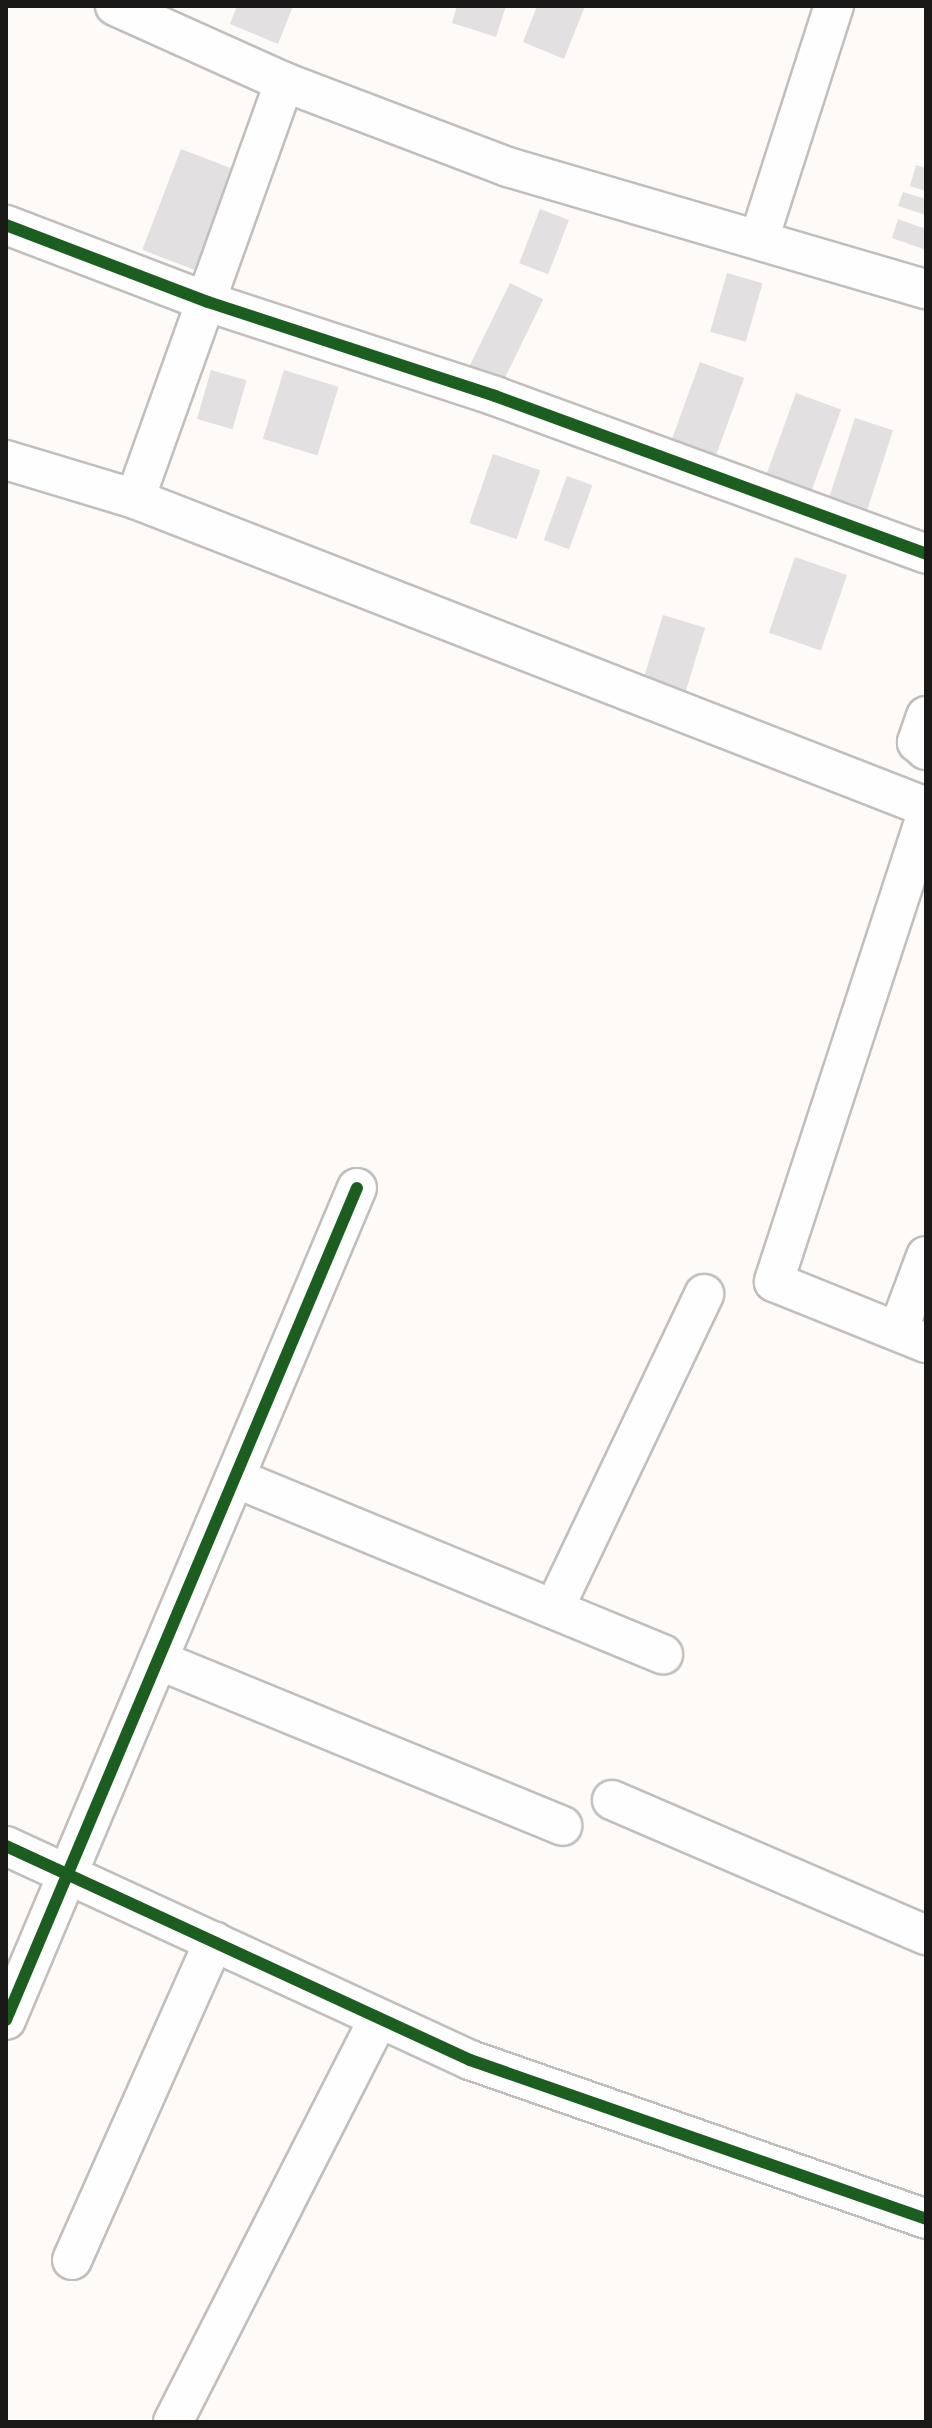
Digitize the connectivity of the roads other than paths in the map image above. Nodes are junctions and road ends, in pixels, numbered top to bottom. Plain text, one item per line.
1 (115, 6) edge
2 (834, 6) edge
3 (284, 82) junction
4 (6, 225) edge
5 (760, 236) junction
6 (926, 289) edge
7 (208, 302) junction
8 (6, 460) edge
9 (135, 499) junction
10 (926, 554) edge
11 (926, 716) edge
12 (926, 750) edge
13 (926, 807) edge
14 (926, 816) edge
15 (357, 1188) dead end
16 (926, 1256) edge
17 (704, 1294) dead end
18 (912, 1337) edge
19 (235, 1478) junction
20 (554, 1609) junction
21 (663, 1654) dead end
22 (158, 1660) junction
23 (612, 1800) dead end
24 (562, 1826) dead end
25 (6, 1846) edge
26 (68, 1874) junction
27 (926, 1935) edge
28 (214, 1941) junction
29 (379, 2018) junction
30 (6, 2020) edge
31 (926, 2219) edge
32 (72, 2260) dead end
33 (173, 2422) edge

1 - 3 street
2 - 5 street
3 - 5 street
3 - 7 street
4 - 7 street
5 - 6 street
7 - 9 street
7 - 10 street
8 - 9 street
9 - 13 street
11 - 12 street
14 - 18 street
15 - 19 street
16 - 18 street
17 - 20 street
19 - 20 street
19 - 22 street
20 - 21 street
22 - 24 street
22 - 26 street
23 - 27 street
25 - 26 street
26 - 28 street
26 - 30 street
28 - 29 street
28 - 32 street
29 - 31 street
29 - 33 street

